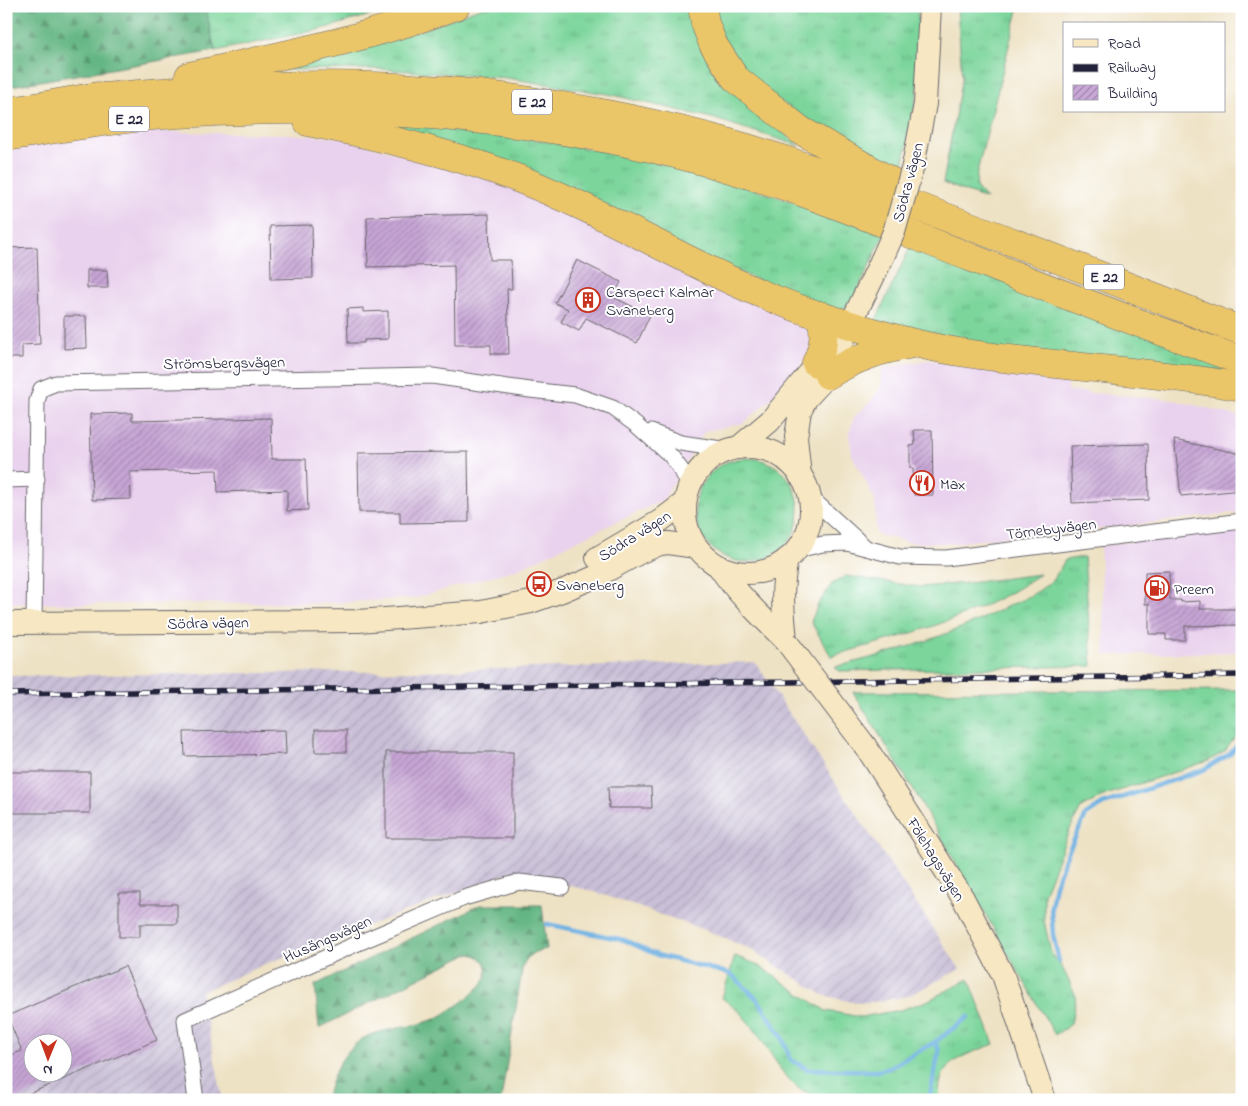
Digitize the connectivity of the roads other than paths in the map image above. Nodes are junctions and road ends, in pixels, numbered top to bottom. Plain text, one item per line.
1 (456, 6) edge
2 (702, 6) edge
3 (924, 6) edge
4 (930, 6) edge
5 (929, 30) junction
6 (82, 99) junction
7 (253, 111) junction
8 (6, 112) edge
9 (6, 137) edge
10 (966, 224) junction
11 (820, 315) junction
12 (850, 325) junction
13 (1242, 331) edge
14 (914, 344) junction
15 (1242, 360) edge
16 (822, 369) junction
17 (1242, 388) edge
18 (636, 425) junction
19 (733, 449) junction
20 (37, 479) junction
21 (6, 480) edge
22 (804, 486) junction
23 (687, 494) junction
24 (1242, 521) edge
25 (696, 546) junction
26 (865, 546) junction
27 (785, 559) junction
28 (719, 567) junction
29 (410, 618) junction
30 (6, 624) edge
31 (34, 624) junction
32 (786, 641) junction
33 (562, 888) dead end
34 (196, 1100) edge
35 (1045, 1100) edge

1 - 6 highway
2 - 10 highway
3 - 5 main road, Södra vägen
4 - 5 main road, Södra vägen
5 - 12 main road, Södra vägen, bridge
6 - 8 highway, E 22
6 - 10 highway, E 22
7 - 9 highway, E 22
7 - 11 highway
7 - 15 highway, E 22
10 - 13 highway, E 22
11 - 12 highway
11 - 16 highway
12 - 14 highway
12 - 16 main road, Södra vägen
14 - 16 highway
14 - 17 highway
16 - 19 main road, Södra vägen
16 - 22 main road, Södra vägen
18 - 19 street, Strömsbergsvägen
18 - 20 street, Strömsbergsvägen
18 - 23 street, Strömsbergsvägen
19 - 22 main road
19 - 23 main road
20 - 21 street
20 - 31 street, Strömsbergsvägen
22 - 26 street, Törnebyvägen
22 - 27 main road
23 - 25 main road
23 - 29 main road, Södra vägen
24 - 26 street, Törnebyvägen
25 - 28 main road
25 - 29 main road, Södra vägen
26 - 27 street, Törnebyvägen
27 - 28 main road
27 - 32 main road, Fölehagsvägen
28 - 32 main road, Fölehagsvägen
29 - 31 main road, Södra vägen
30 - 31 main road, Södra vägen
32 - 35 main road, Fölehagsvägen, bridge
33 - 34 street, Husängsvägen

